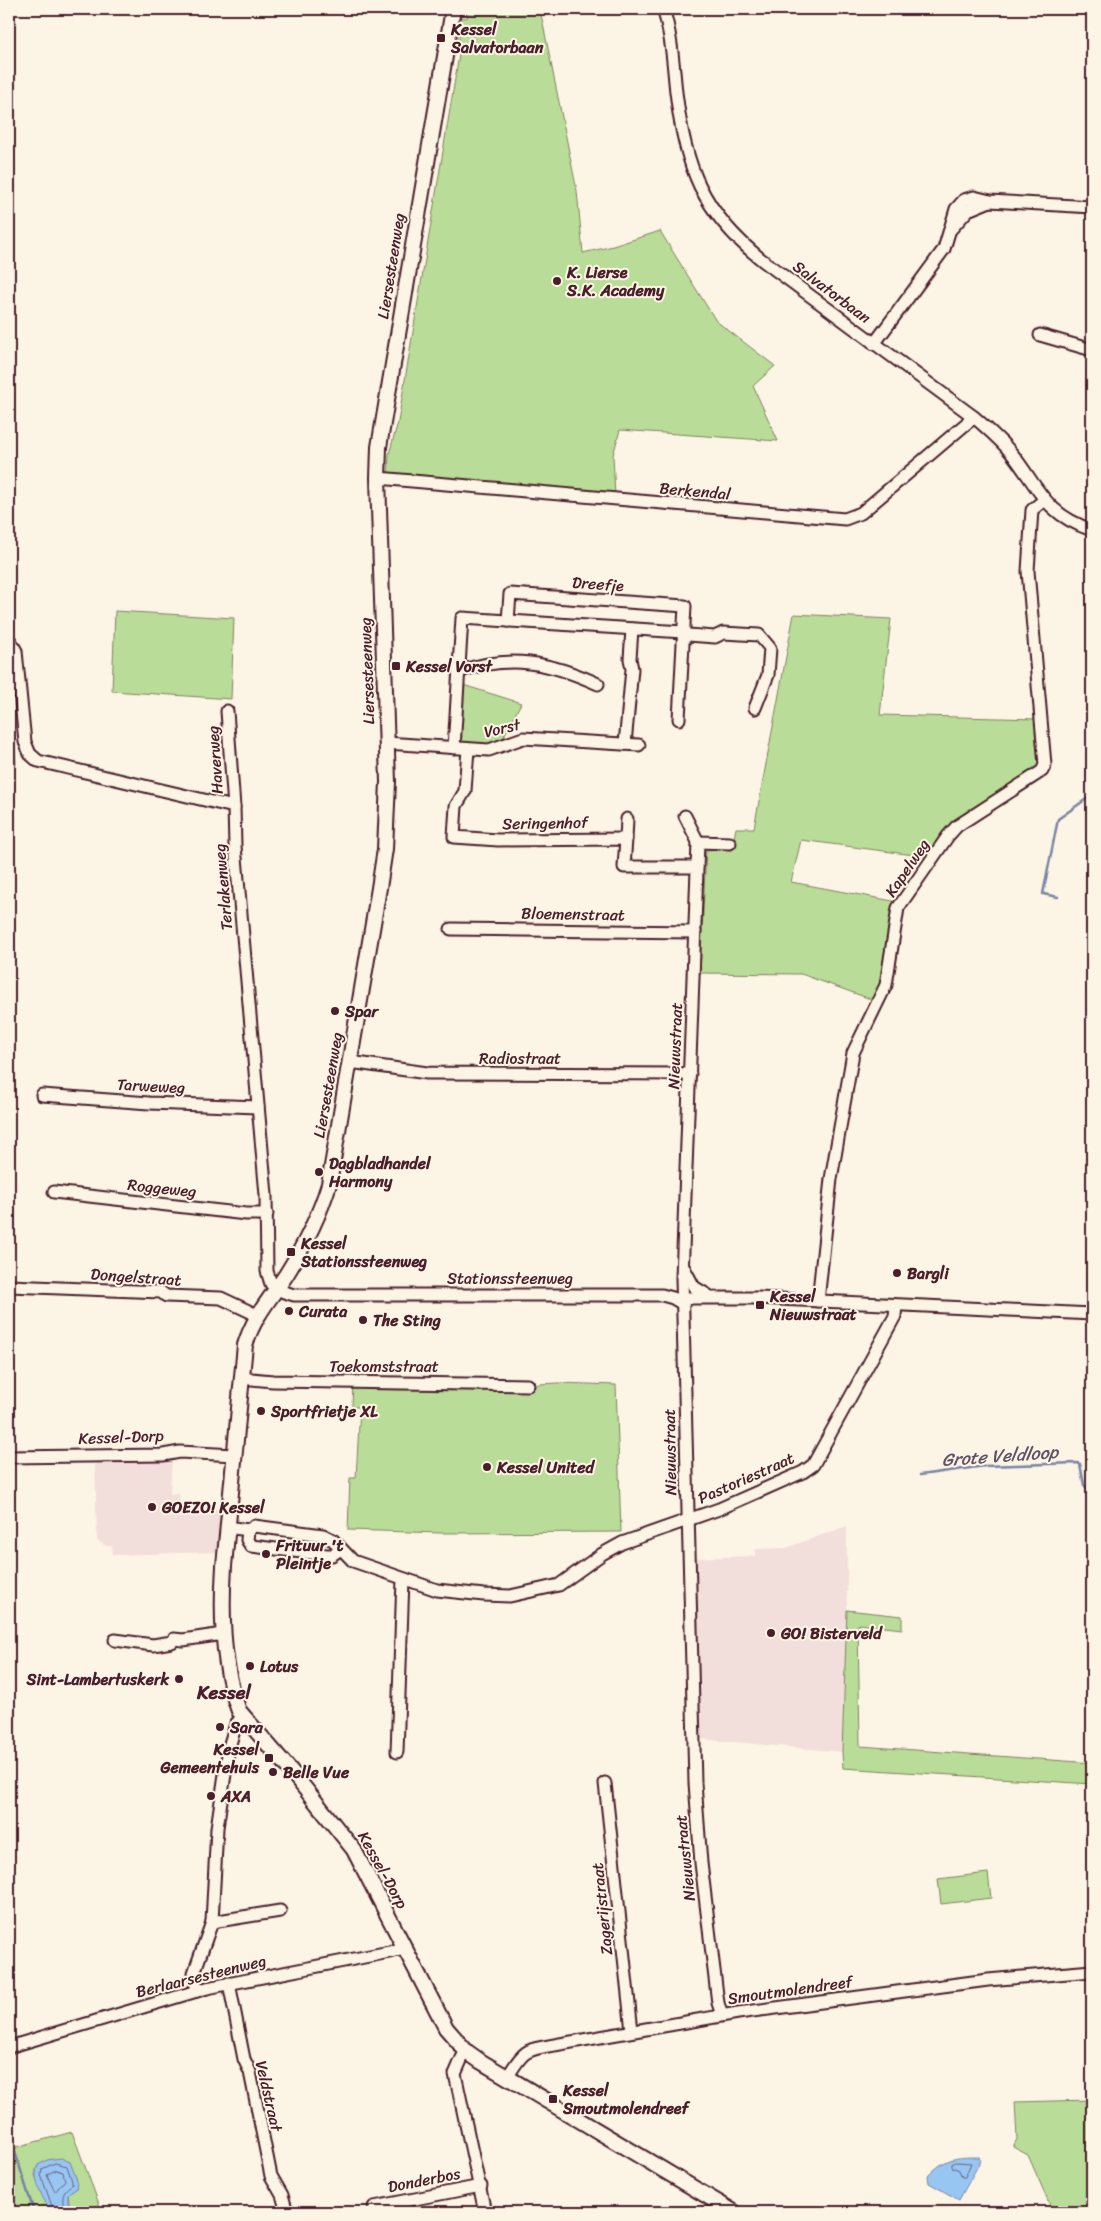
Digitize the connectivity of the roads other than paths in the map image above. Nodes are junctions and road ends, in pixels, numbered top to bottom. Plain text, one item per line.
1 (452, 9) edge
2 (663, 9) edge
3 (1092, 207) edge
4 (1040, 335) dead end
5 (874, 344) junction
6 (1092, 350) edge
7 (974, 417) junction
8 (378, 478) junction
9 (1044, 500) junction
10 (1092, 530) edge
11 (508, 621) junction
12 (632, 629) junction
13 (683, 632) junction
14 (9, 641) edge
15 (458, 672) junction
16 (598, 684) dead end
17 (755, 708) dead end
18 (227, 711) dead end
19 (678, 719) dead end
20 (386, 743) junction
21 (625, 744) junction
22 (640, 745) dead end
23 (454, 748) junction
24 (468, 749) junction
25 (234, 807) junction
26 (685, 816) dead end
27 (627, 819) dead end
28 (626, 839) junction
29 (698, 842) junction
30 (730, 843) dead end
31 (697, 867) junction
32 (451, 929) dead end
33 (695, 932) junction
34 (350, 1062) junction
35 (690, 1074) junction
36 (42, 1095) dead end
37 (258, 1107) junction
38 (54, 1192) dead end
39 (267, 1214) junction
40 (684, 1265) junction
41 (9, 1286) edge
42 (276, 1288) junction
43 (710, 1297) junction
44 (818, 1301) junction
45 (683, 1304) junction
46 (896, 1306) junction
47 (1092, 1314) edge
48 (257, 1315) junction
49 (241, 1378) junction
50 (528, 1385) dead end
51 (234, 1455) junction
52 (9, 1457) edge
53 (688, 1521) junction
54 (227, 1527) junction
55 (248, 1530) junction
56 (340, 1549) junction
57 (403, 1579) junction
58 (223, 1634) junction
59 (116, 1640) dead end
60 (242, 1717) junction
61 (397, 1752) dead end
62 (605, 1783) dead end
63 (280, 1911) dead end
64 (212, 1922) junction
65 (405, 1949) junction
66 (1092, 1971) edge
67 (229, 1984) junction
68 (197, 1991) junction
69 (722, 2015) junction
70 (632, 2031) junction
71 (9, 2048) edge
72 (466, 2051) junction
73 (507, 2078) junction
74 (481, 2186) junction
75 (374, 2207) dead end
76 (287, 2212) edge
77 (486, 2212) edge
78 (734, 2212) edge

1 - 8 main road, Liersesteenweg
2 - 5 street, Salvatorbaan
3 - 5 street
4 - 6 street
5 - 7 street, Salvatorbaan
7 - 8 street, Berkendal
7 - 9 street, Salvatorbaan
8 - 20 main road, Liersesteenweg
9 - 10 street, Salvatorbaan
9 - 44 street, Kapelweg
11 - 12 street
11 - 13 street, Dreefje
11 - 15 street
12 - 13 street
12 - 21 street
13 - 17 street
13 - 19 street, Dreefje
14 - 25 street
15 - 16 street
15 - 23 street
18 - 25 street, Haverweg
20 - 23 street, Vorst
20 - 34 main road, Liersesteenweg
21 - 22 street, Vorst
21 - 24 street, Vorst
23 - 24 street, Vorst
24 - 28 street, Seringenhof
25 - 37 street, Terlakenweg
26 - 29 street
27 - 28 street
28 - 31 street
29 - 30 street
29 - 31 street
31 - 33 street, Nieuwstraat
32 - 33 street, Bloemenstraat
33 - 35 street, Nieuwstraat
34 - 35 street, Radiostraat
34 - 42 main road, Liersesteenweg
35 - 40 street, Nieuwstraat
36 - 37 street, Tarweweg
37 - 39 street, Terlakenweg
38 - 39 street, Roggeweg
39 - 42 street, Terlakenweg
40 - 43 street
40 - 45 street, Nieuwstraat
41 - 48 street, Dongelstraat
42 - 45 street, Stationssteenweg
42 - 48 main road, Liersesteenweg
43 - 44 street
43 - 45 street
44 - 46 street
45 - 53 street, Nieuwstraat
46 - 47 street
46 - 53 street, Pastoriestraat
48 - 49 main road, Kessel-Dorp
49 - 50 street, Toekomststraat
49 - 51 main road, Kessel-Dorp
51 - 52 street, Kessel-Dorp
51 - 54 main road, Kessel-Dorp
53 - 57 street, Pastoriestraat
53 - 69 street, Nieuwstraat
54 - 55 street
54 - 58 main road, Kessel-Dorp
55 - 56 street
55 - 56 street
56 - 57 street, Pastoriestraat
57 - 61 street
58 - 59 street
58 - 60 main road, Kessel-Dorp
60 - 64 street
60 - 65 main road, Kessel-Dorp
62 - 70 street, Zagerijstraat
63 - 64 street
64 - 68 street
65 - 67 street, Berlaarsesteenweg
65 - 72 main road, Kessel-Dorp
66 - 69 street, Smoutmolendreef
67 - 68 street, Berlaarsesteenweg
67 - 76 street, Veldstraat
68 - 71 street, Berlaarsesteenweg
69 - 70 street, Smoutmolendreef
70 - 73 street, Smoutmolendreef
72 - 73 main road, Kessel-Dorp
72 - 74 street
73 - 78 main road, Kessel-Dorp
74 - 75 street, Donderbos
74 - 77 street

